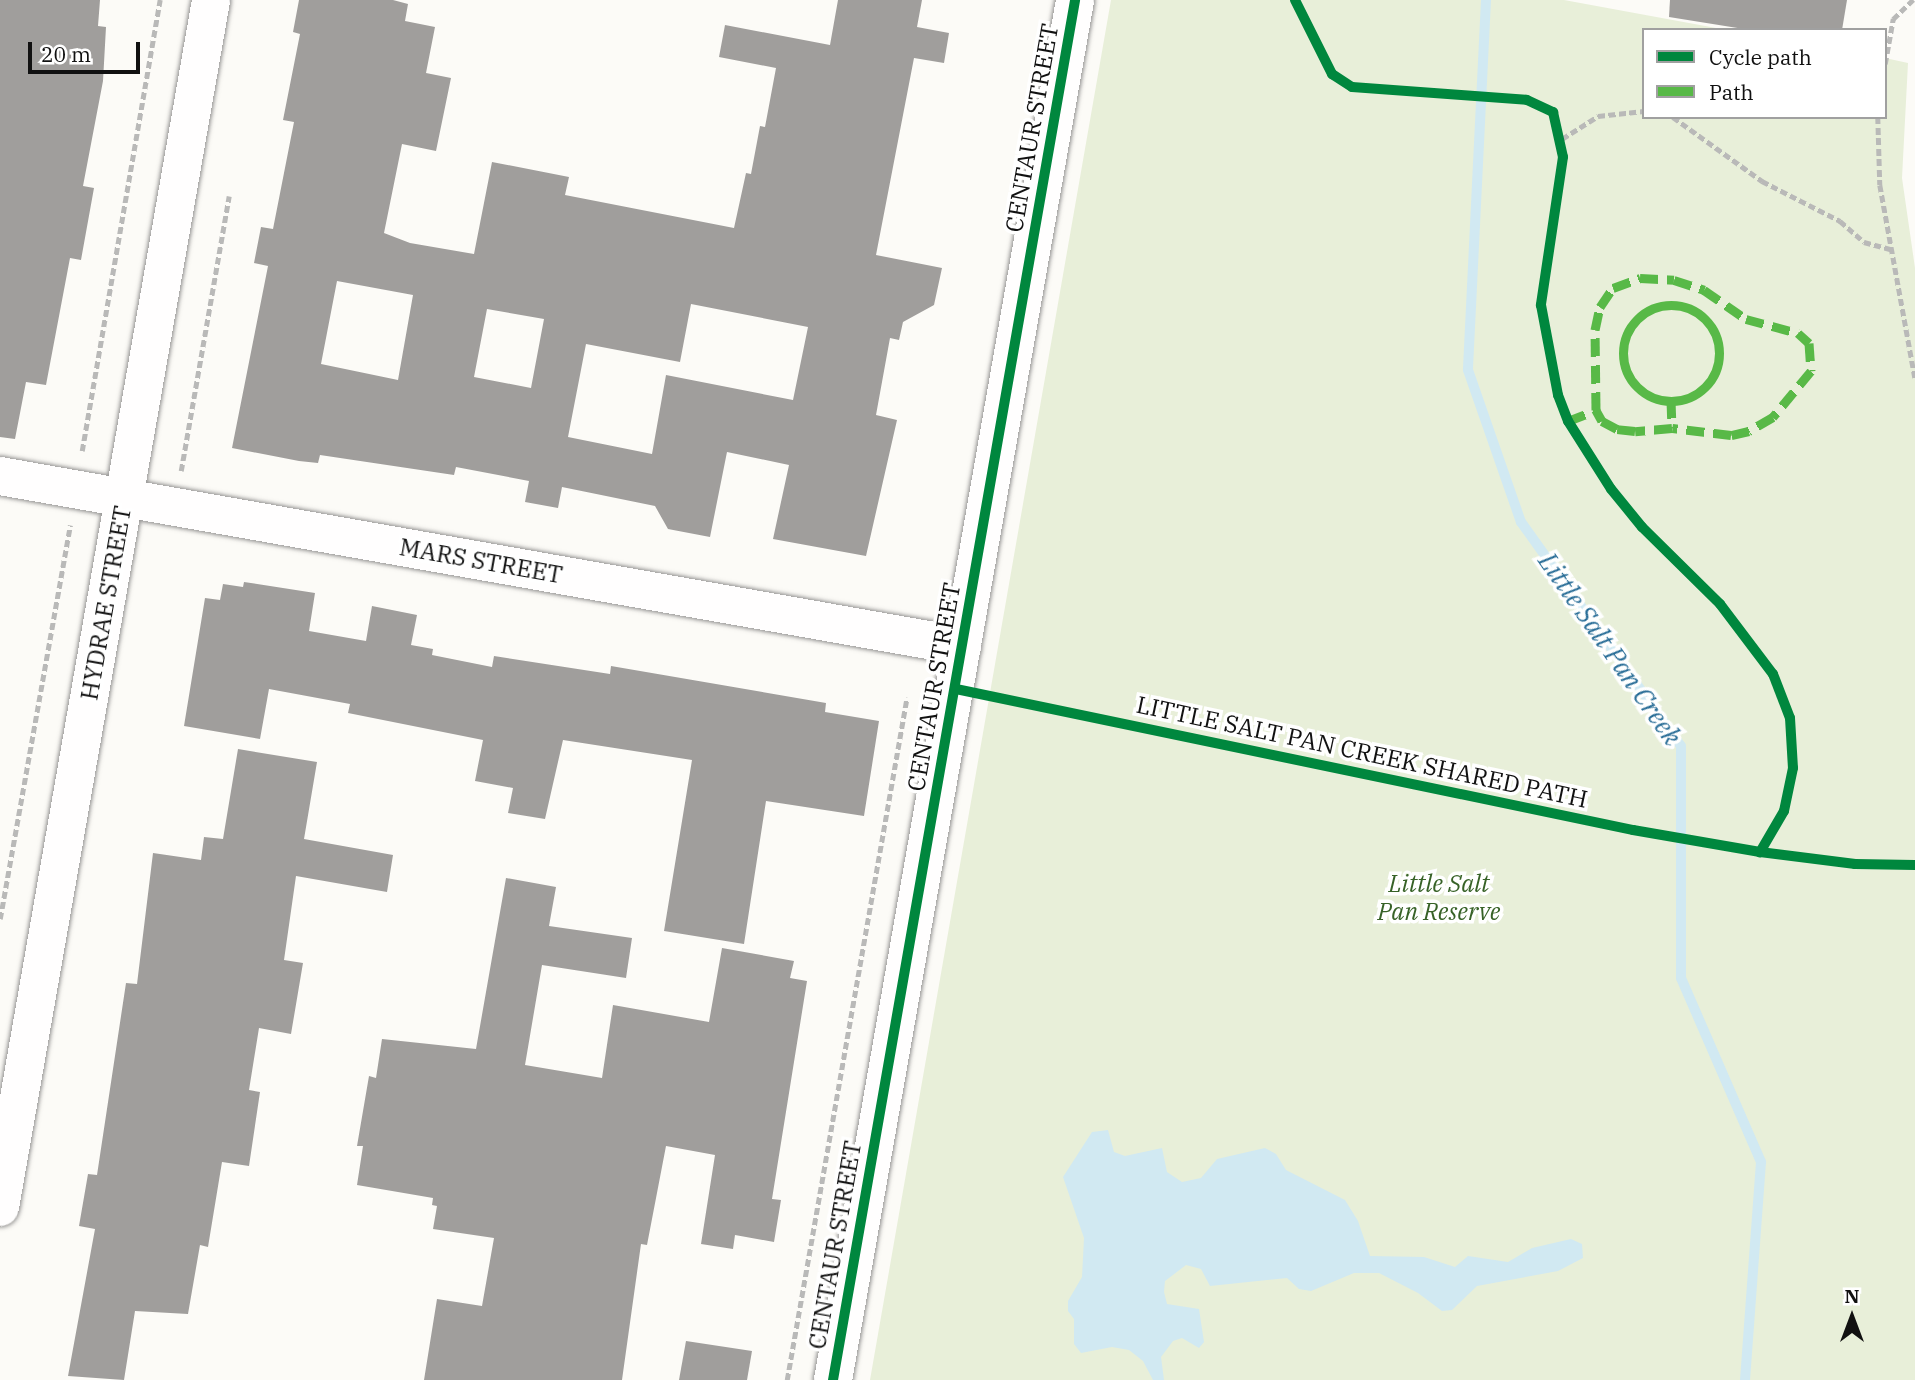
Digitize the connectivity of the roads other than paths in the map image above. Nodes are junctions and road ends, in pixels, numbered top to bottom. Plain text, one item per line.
1 (211, 0) edge
2 (1076, 0) edge
3 (0, 476) edge
4 (124, 498) junction
5 (962, 646) junction
6 (0, 1207) edge
7 (833, 1380) edge

1 - 4 street, HYDRAE STREET
2 - 5 street, CENTAUR STREET
3 - 4 street, MARS STREET
4 - 5 street, MARS STREET
4 - 6 street, HYDRAE STREET
5 - 7 street, CENTAUR STREET

